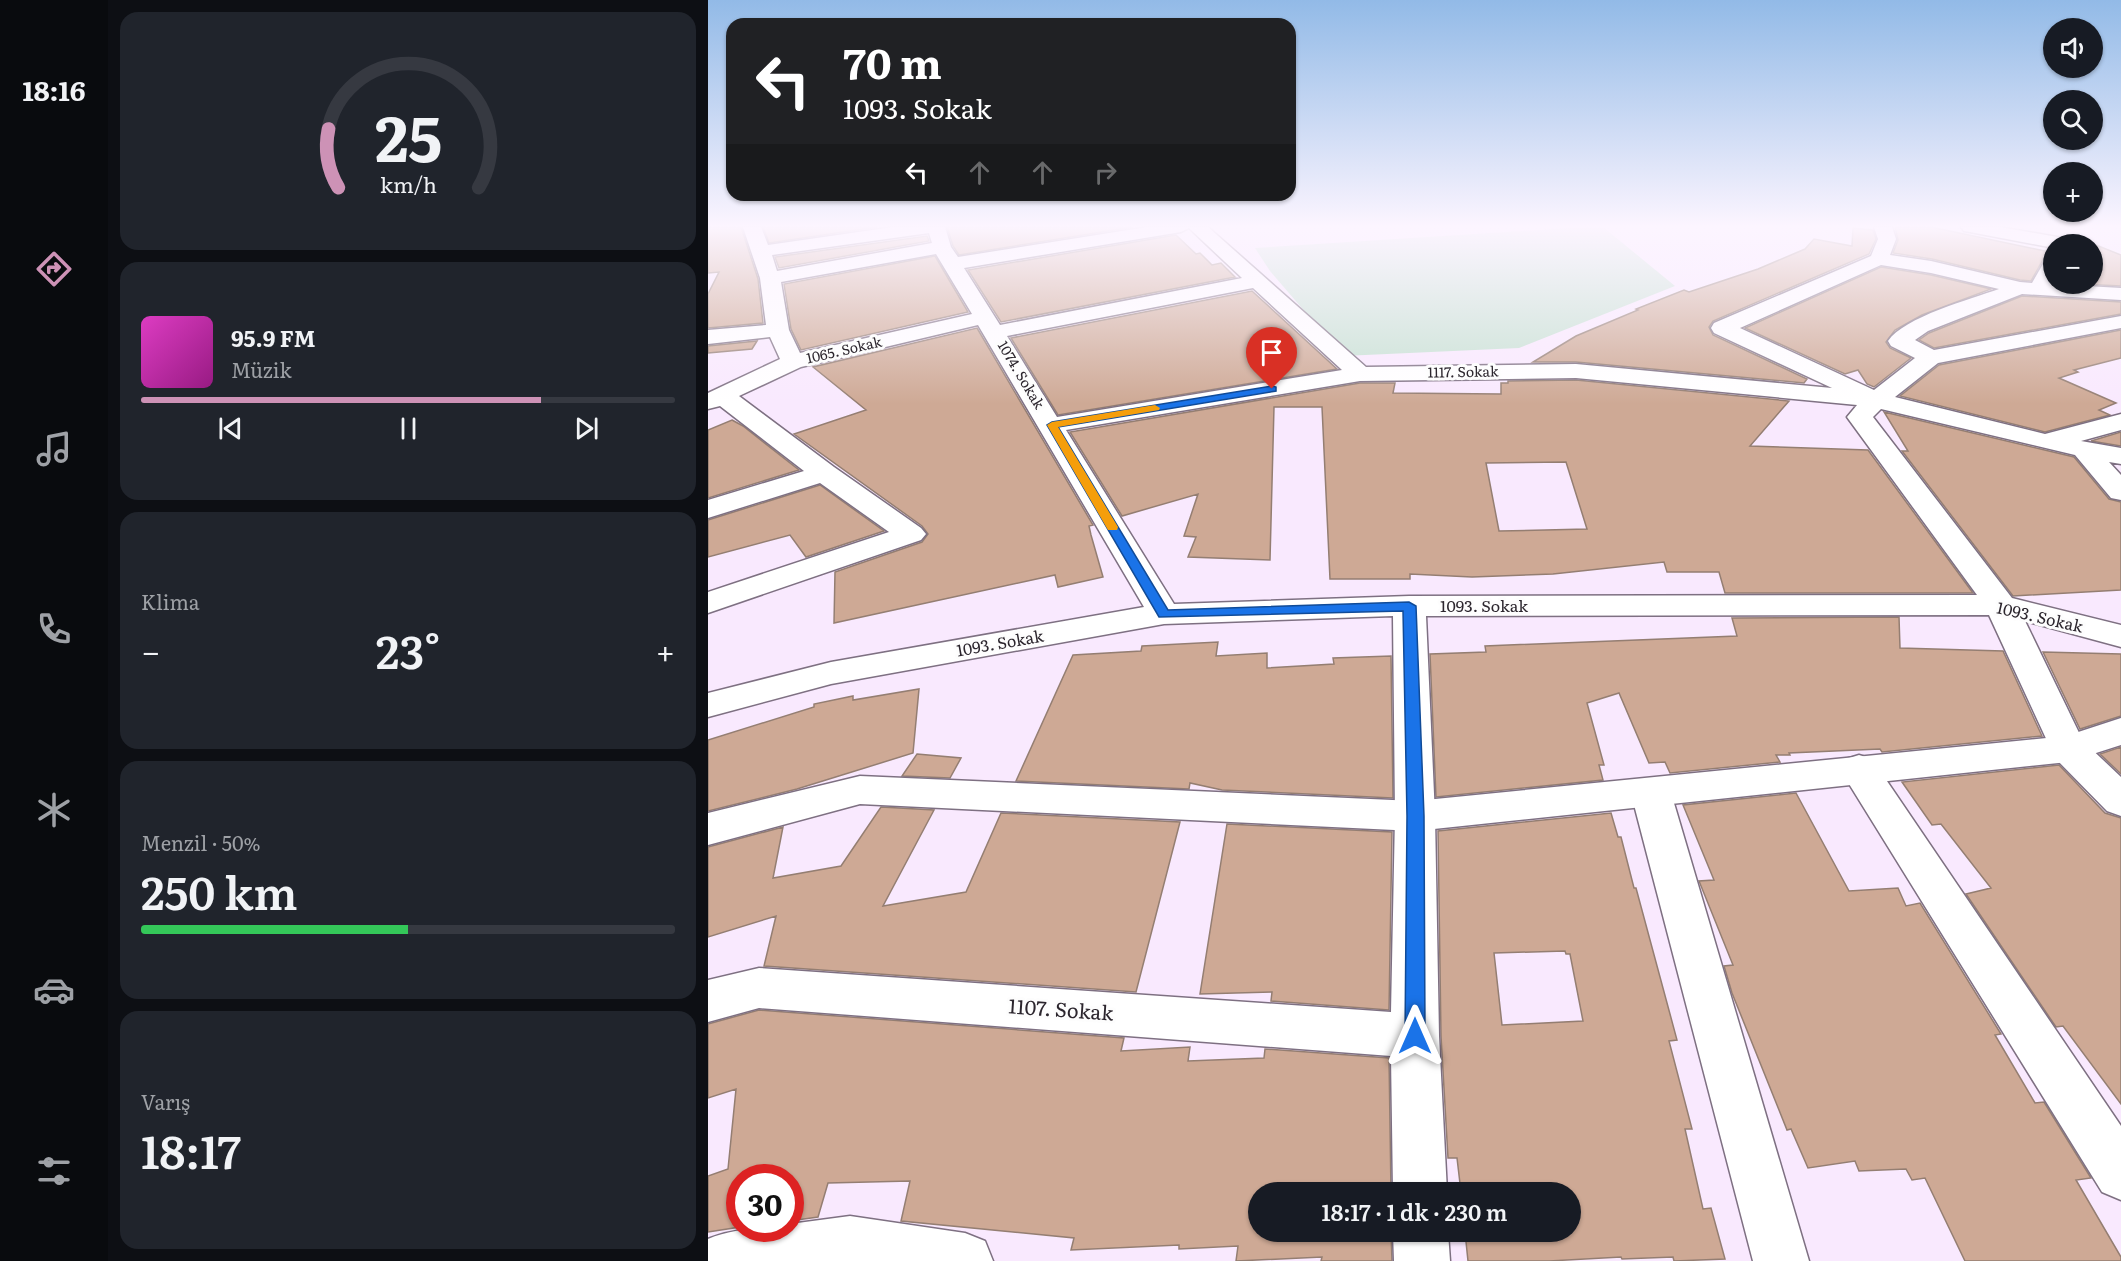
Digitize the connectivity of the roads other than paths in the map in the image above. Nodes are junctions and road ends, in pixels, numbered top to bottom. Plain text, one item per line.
1 (771, 286) edge
2 (968, 286) edge
3 (1227, 286) edge
4 (1262, 286) edge
5 (1818, 286) edge
6 (2019, 286) edge
7 (2029, 288) junction
8 (2121, 294) edge
9 (2121, 322) edge
10 (991, 324) junction
11 (778, 330) junction
12 (708, 337) edge
13 (1931, 357) junction
14 (793, 362) junction
15 (1360, 374) junction
16 (715, 399) edge
17 (1876, 400) junction
18 (2121, 422) edge
19 (1052, 425) junction
20 (2046, 442) junction
21 (2084, 449) junction
22 (2121, 456) edge
23 (824, 473) junction
24 (2121, 492) edge
25 (708, 509) edge
26 (708, 603) edge
27 (2001, 605) junction
28 (1409, 606) junction
29 (1164, 614) junction
30 (2121, 636) edge
31 (708, 705) edge
32 (2121, 731) edge
33 (2068, 749) junction
34 (1859, 769) junction
35 (1652, 793) junction
36 (2121, 801) edge
37 (1415, 816) junction
38 (708, 829) edge
39 (708, 1001) edge
40 (1415, 1036) junction
41 (2121, 1173) edge
42 (1420, 1182) edge
43 (1421, 1242) edge
44 (722, 1261) edge
45 (965, 1261) edge
46 (1422, 1261) edge
47 (1781, 1261) edge

1 - 11 street
2 - 10 street, 1074. Sokak
3 - 10 street, 1065. Sokak
4 - 15 street
5 - 17 street
6 - 7 street
7 - 8 street
7 - 13 street
9 - 13 street
10 - 14 street, 1065. Sokak
10 - 19 street, 1074. Sokak
11 - 12 street
11 - 14 street
13 - 17 street
14 - 16 street, 1065. Sokak
15 - 17 street, 1117. Sokak
15 - 19 street, 1117. Sokak
16 - 23 street
17 - 20 street
17 - 27 street
18 - 20 street
19 - 29 street, 1074. Sokak
20 - 21 street
21 - 22 street
21 - 24 street
23 - 25 street
23 - 26 street
27 - 28 street, 1093. Sokak
27 - 30 street, 1093. Sokak
27 - 33 street
28 - 29 street, 1093. Sokak
28 - 37 street
29 - 31 street, 1093. Sokak
32 - 33 street
33 - 34 street
33 - 36 street
34 - 35 street
34 - 41 street
35 - 37 street
35 - 47 street
37 - 38 street
37 - 40 street
39 - 40 street, 1107. Sokak
40 - 42 street
43 - 46 street
44 - 45 street

